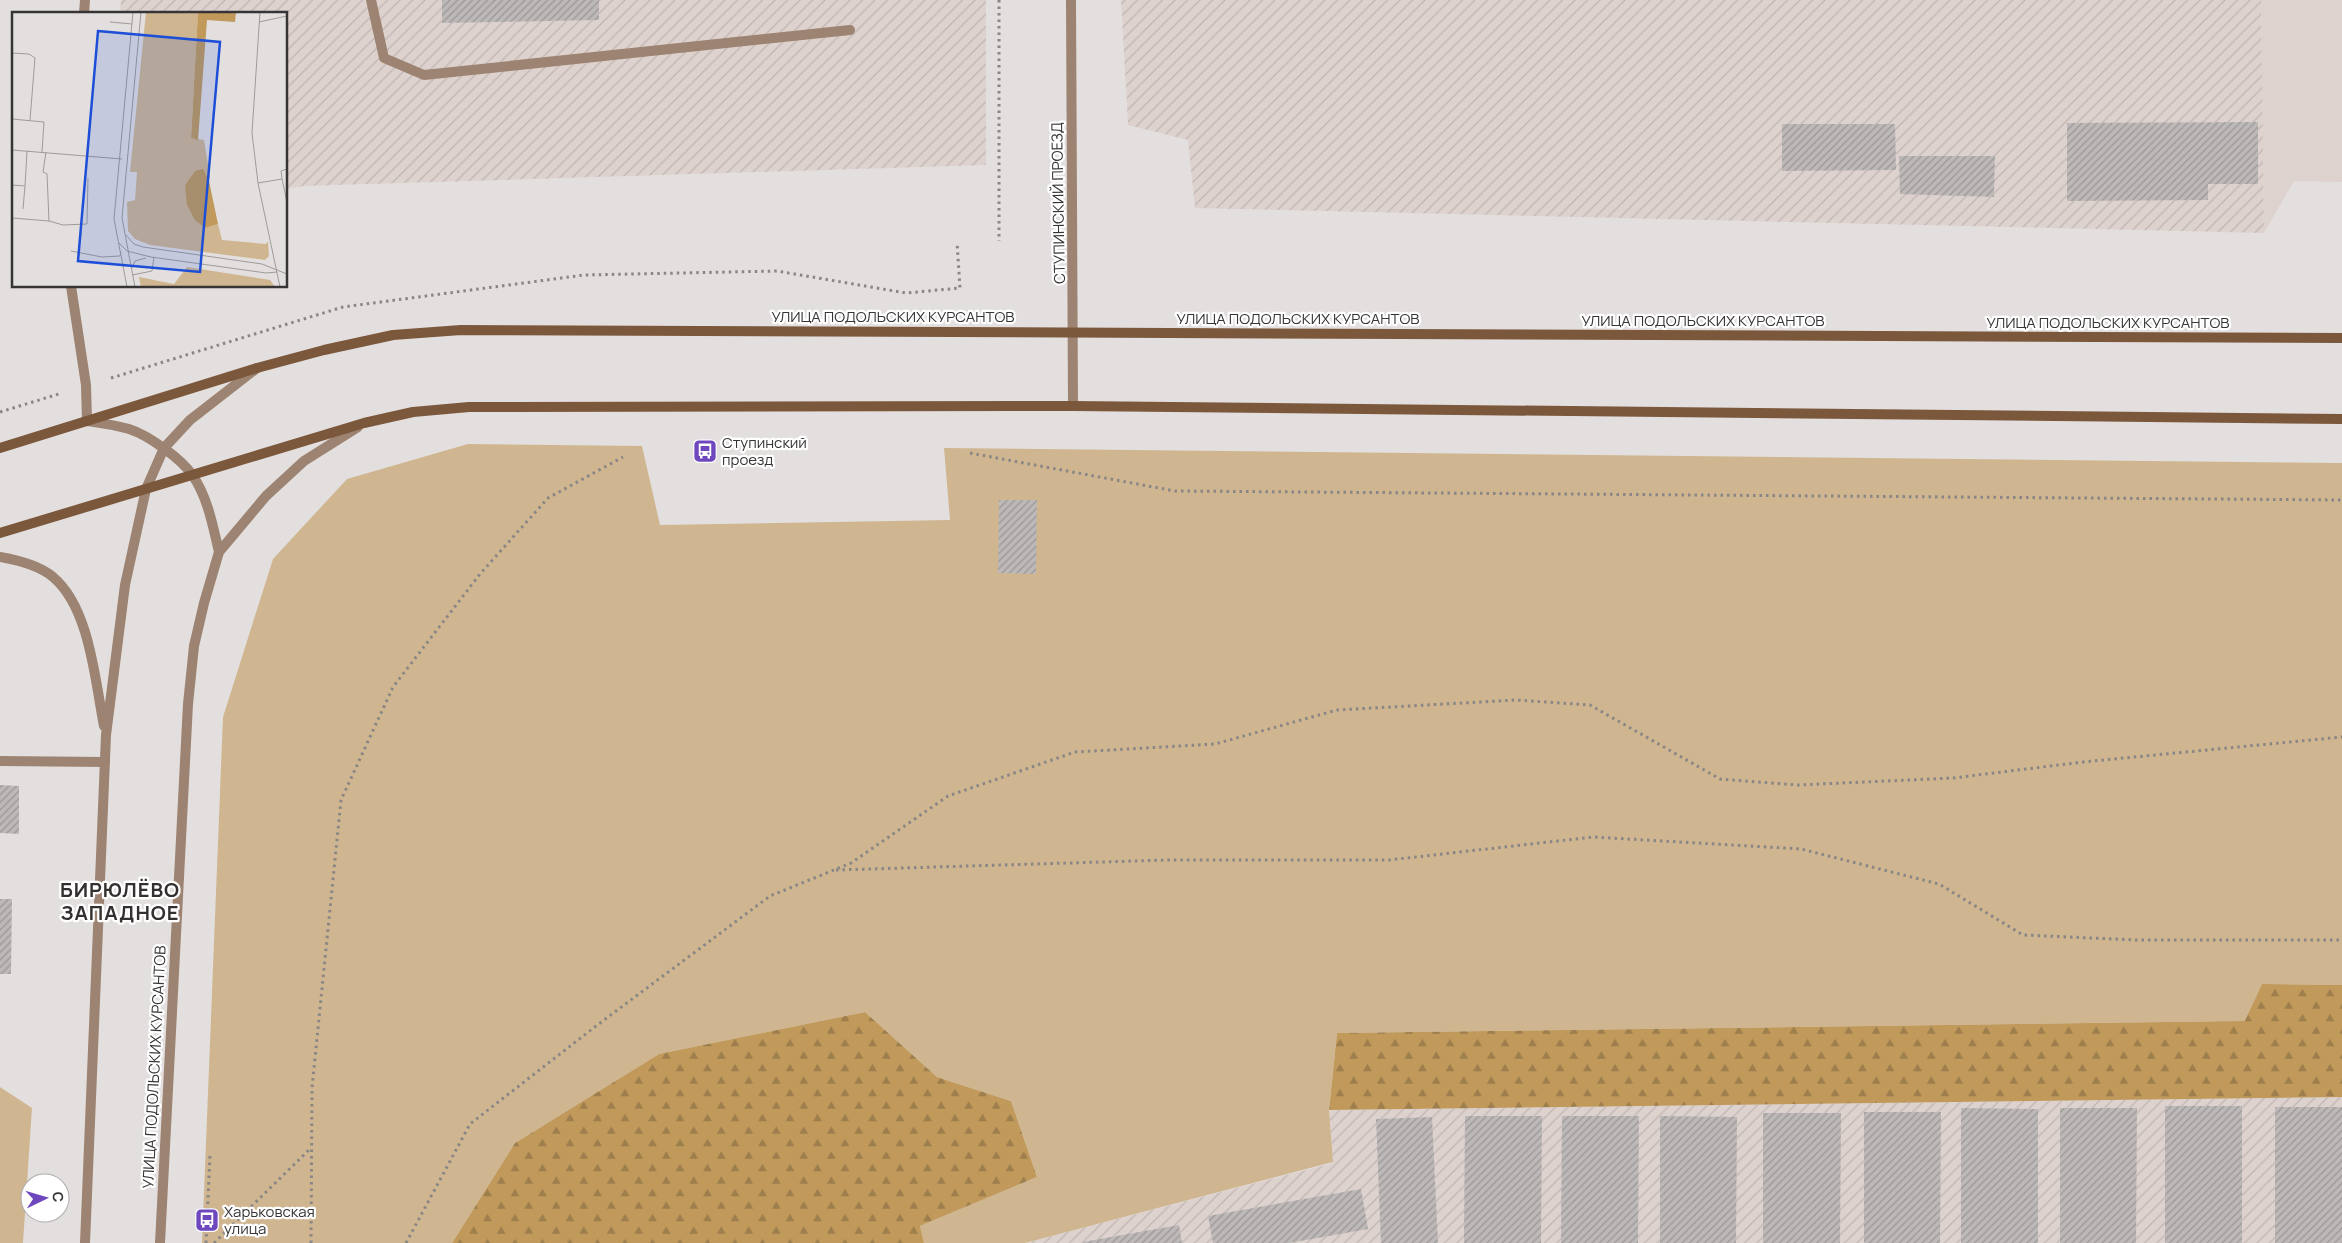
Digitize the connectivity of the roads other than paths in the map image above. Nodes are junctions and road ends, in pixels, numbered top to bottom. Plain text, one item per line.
1 (371, 0) edge
2 (1071, 0) edge
3 (850, 30) dead end
4 (71, 288) edge
5 (1074, 332) junction
6 (2342, 338) edge
7 (257, 368) junction
8 (1073, 406) junction
9 (2342, 419) edge
10 (88, 421) junction
11 (364, 423) junction
12 (0, 448) edge
13 (164, 448) junction
14 (193, 476) junction
15 (146, 489) junction
16 (0, 533) edge
17 (219, 552) junction
18 (0, 557) edge
19 (106, 734) junction
20 (0, 761) edge
21 (105, 762) junction
22 (85, 1243) edge
23 (160, 1243) edge

1 - 3 street
2 - 5 street, СТУПИНСКИЙ ПРОЕЗД
4 - 10 street
5 - 6 main road, УЛИЦА ПОДОЛЬСКИХ КУРСАНТОВ
5 - 7 main road, УЛИЦА ПОДОЛЬСКИХ КУРСАНТОВ
5 - 8 street, СТУПИНСКИЙ ПРОЕЗД
7 - 10 main road, УЛИЦА ПОДОЛЬСКИХ КУРСАНТОВ
7 - 13 street, УЛИЦА ПОДОЛЬСКИХ КУРСАНТОВ
8 - 9 main road, УЛИЦА ПОДОЛЬСКИХ КУРСАНТОВ
8 - 11 main road, УЛИЦА ПОДОЛЬСКИХ КУРСАНТОВ
10 - 12 main road, УЛИЦА ПОДОЛЬСКИХ КУРСАНТОВ
10 - 13 street
11 - 14 main road, УЛИЦА ПОДОЛЬСКИХ КУРСАНТОВ
11 - 17 street, УЛИЦА ПОДОЛЬСКИХ КУРСАНТОВ
13 - 14 street
13 - 15 street, УЛИЦА ПОДОЛЬСКИХ КУРСАНТОВ
14 - 15 main road, УЛИЦА ПОДОЛЬСКИХ КУРСАНТОВ
14 - 17 street
15 - 16 main road, УЛИЦА ПОДОЛЬСКИХ КУРСАНТОВ
15 - 19 street, УЛИЦА ПОДОЛЬСКИХ КУРСАНТОВ
17 - 23 street, УЛИЦА ПОДОЛЬСКИХ КУРСАНТОВ
18 - 19 street
19 - 21 street, УЛИЦА ПОДОЛЬСКИХ КУРСАНТОВ
20 - 21 street
21 - 22 street, УЛИЦА ПОДОЛЬСКИХ КУРСАНТОВ

